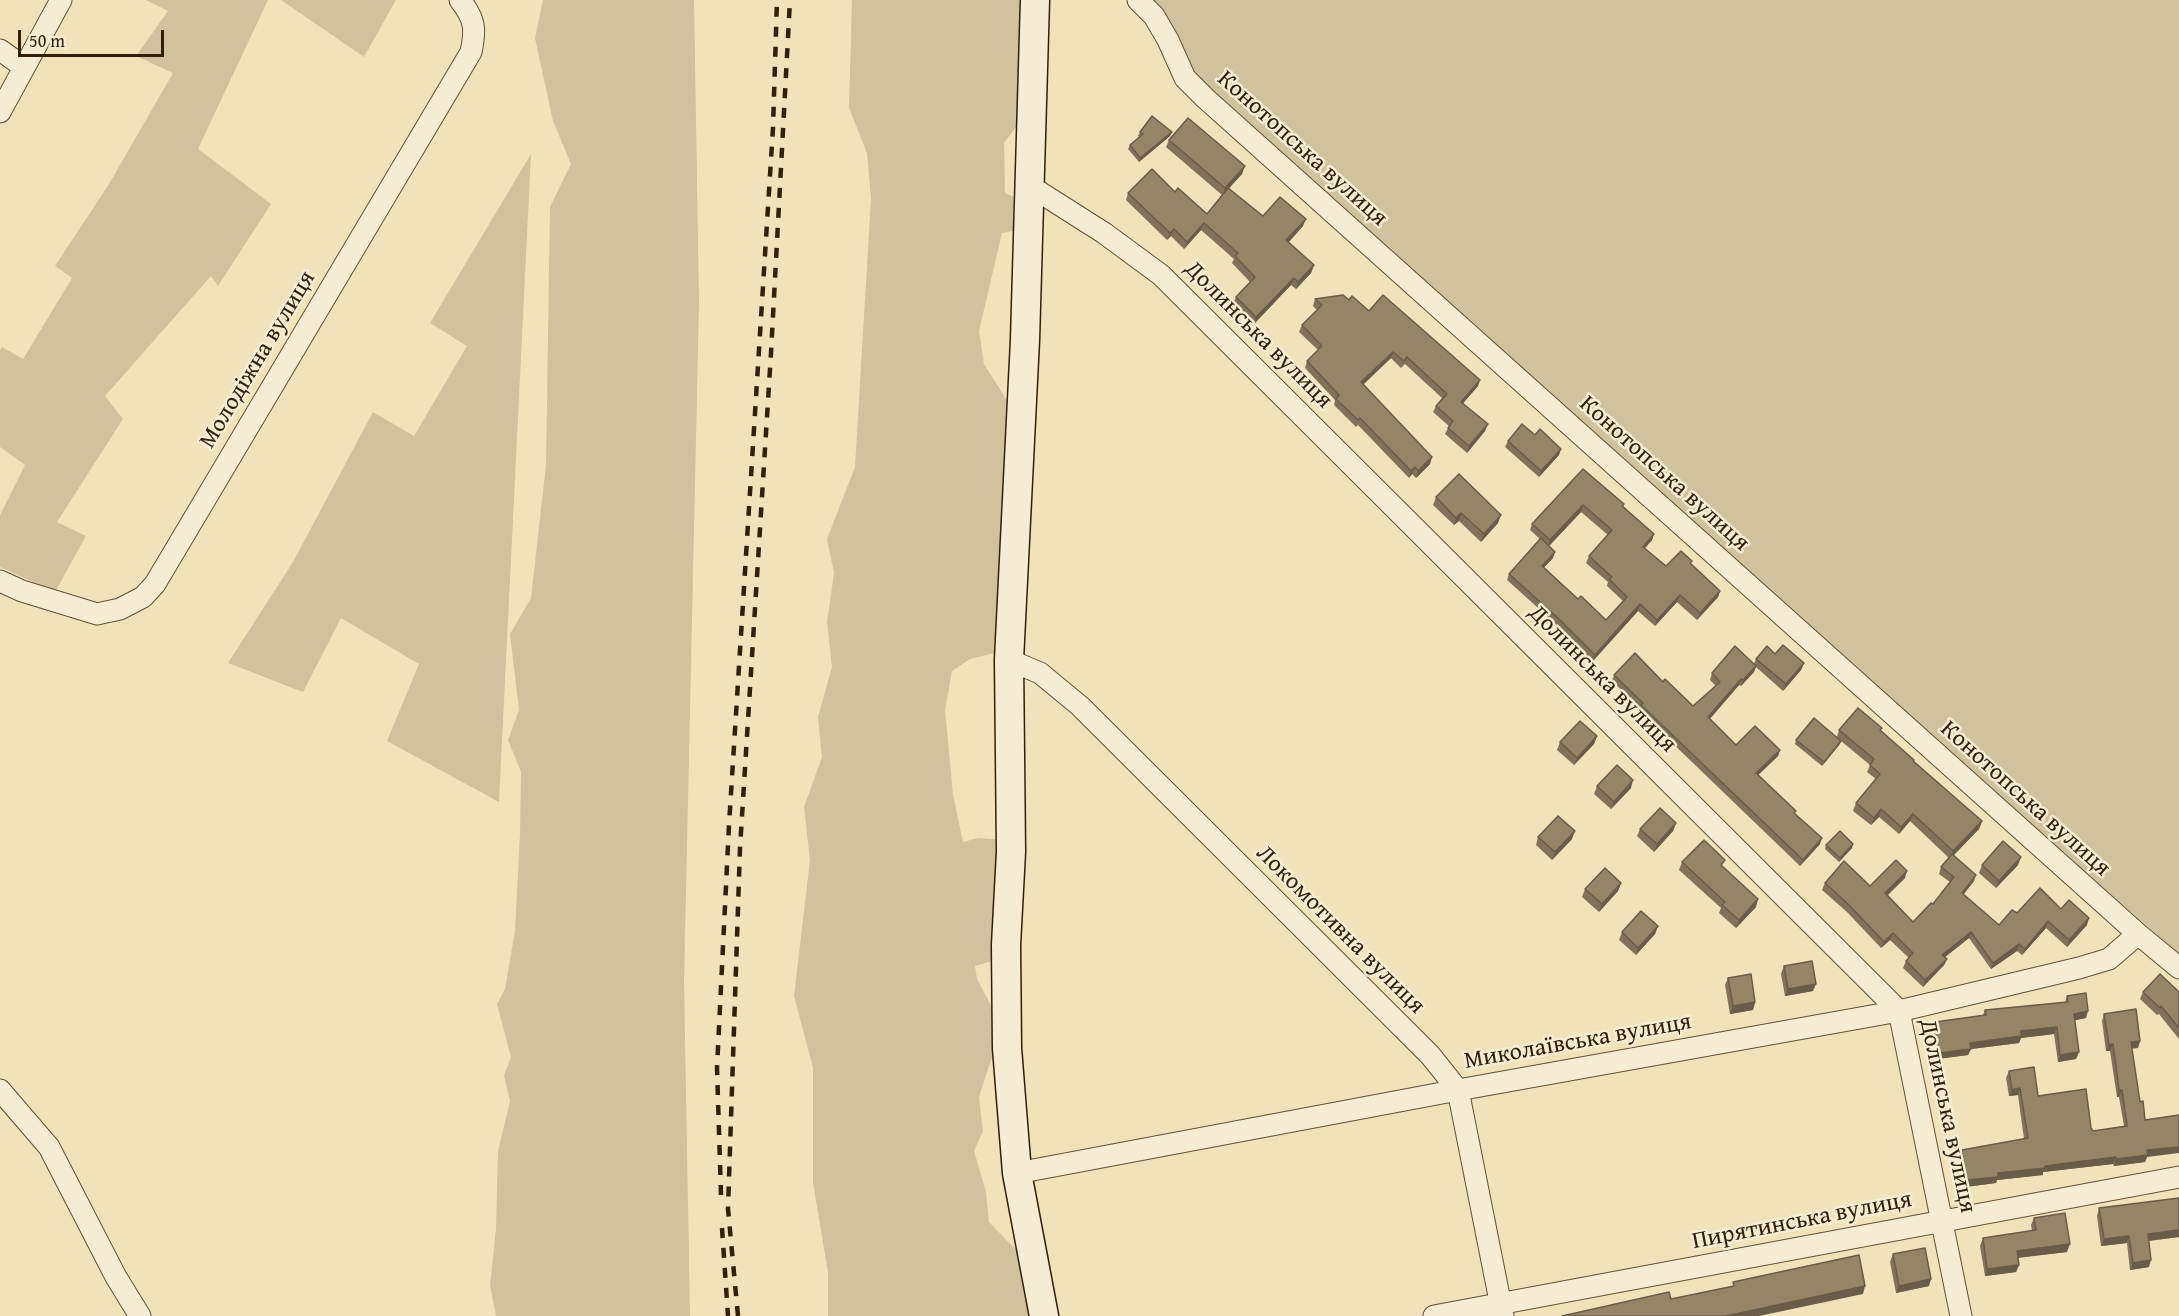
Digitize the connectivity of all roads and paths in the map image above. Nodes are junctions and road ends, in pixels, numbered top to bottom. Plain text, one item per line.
1 (61, 0) edge
2 (1035, 0) edge
3 (1138, 0) edge
4 (465, 6) edge
5 (0, 50) edge
6 (24, 67) junction
7 (0, 112) edge
8 (1030, 186) junction
9 (0, 581) edge
10 (1009, 660) junction
11 (2138, 934) junction
12 (2179, 968) edge
13 (1899, 1011) junction
14 (0, 1090) edge
15 (1458, 1090) junction
16 (1017, 1173) junction
17 (2179, 1177) edge
18 (1942, 1221) junction
19 (1502, 1310) edge
20 (140, 1316) edge
21 (1044, 1316) edge
22 (1434, 1316) edge
23 (1961, 1316) edge

1 - 6 street
2 - 8 street
3 - 11 street, Конотопська вулиця
4 - 9 street, Молодіжна вулиця
5 - 6 street
6 - 7 street
8 - 10 street
8 - 13 street, Долинська вулиця
10 - 15 street, Локомотивна вулиця
10 - 16 street
11 - 12 street, Конотопська вулиця
11 - 13 street, Миколаївська вулиця
13 - 15 street, Миколаївська вулиця
13 - 18 street, Долинська вулиця
14 - 20 street
15 - 16 street, Миколаївська вулиця
15 - 19 street, Локомотивна вулиця
16 - 21 street
17 - 18 street, Пирятинська вулиця
18 - 19 street, Пирятинська вулиця
18 - 23 street, Долинська вулиця
19 - 22 street, Пирятинська вулиця

